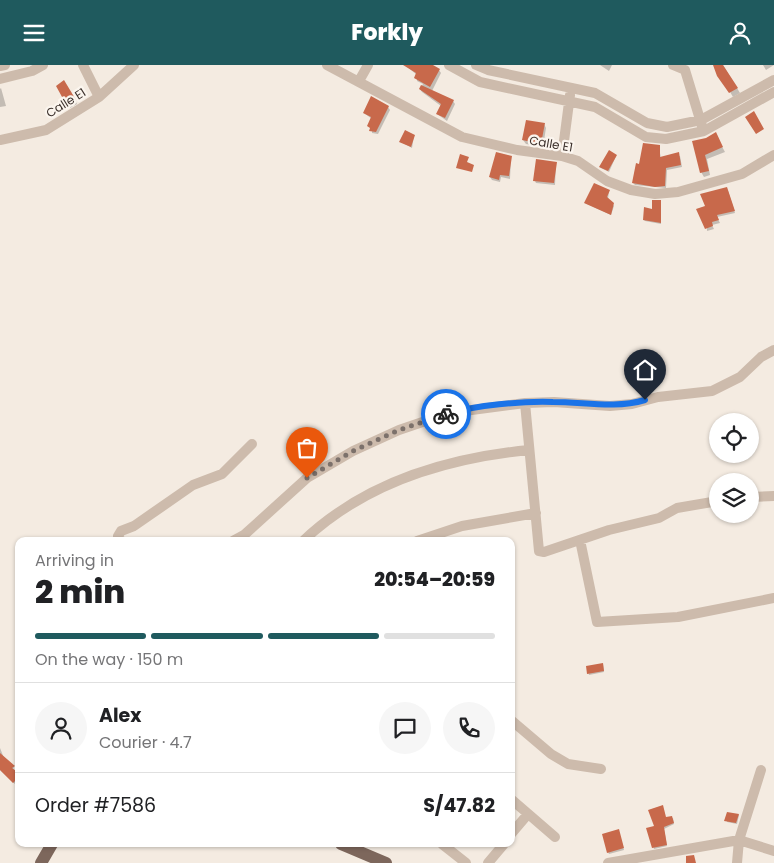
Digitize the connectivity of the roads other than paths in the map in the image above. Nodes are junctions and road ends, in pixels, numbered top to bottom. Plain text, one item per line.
1 (5, 65) edge
2 (43, 65) edge
3 (84, 65) edge
4 (134, 65) edge
5 (327, 65) edge
6 (368, 65) edge
7 (449, 65) edge
8 (476, 65) edge
9 (673, 65) edge
10 (0, 66) edge
11 (689, 67) edge
12 (0, 79) edge
13 (774, 79) edge
14 (359, 81) junction
15 (572, 87) junction
16 (774, 92) edge
17 (99, 97) junction
18 (569, 101) junction
19 (701, 120) junction
20 (704, 131) junction
21 (0, 140) edge
22 (774, 155) edge
23 (562, 156) junction
24 (774, 350) edge
25 (525, 403) junction
26 (252, 444) dead end
27 (530, 450) junction
28 (774, 495) edge
29 (759, 496) edge
30 (709, 503) edge
31 (536, 513) junction
32 (119, 537) edge
33 (240, 537) edge
34 (307, 537) edge
35 (425, 537) edge
36 (580, 540) junction
37 (774, 598) edge
38 (515, 723) edge
39 (601, 769) dead end
40 (762, 770) dead end
41 (515, 803) edge
42 (528, 814) junction
43 (515, 829) edge
44 (555, 837) dead end
45 (739, 840) junction
46 (50, 847) edge
47 (348, 847) edge
48 (446, 847) edge
49 (501, 847) edge
50 (774, 851) edge
51 (41, 863) edge
52 (386, 863) edge
53 (466, 863) edge
54 (488, 863) edge
55 (608, 863) edge
56 (737, 863) edge

1 - 10 street
2 - 12 street
3 - 17 street
4 - 17 street, Calle E1
5 - 14 street, Calle E1
6 - 14 street
7 - 18 street
8 - 15 street
9 - 11 street
11 - 19 street
13 - 19 street
14 - 23 street, Calle E1
15 - 18 street
15 - 19 street
16 - 20 street
17 - 21 street, Calle E1
18 - 20 street
18 - 23 street
19 - 20 street
22 - 23 street, Calle E1
24 - 25 street
25 - 27 street
25 - 33 street
26 - 32 street
27 - 31 street
27 - 34 street
28 - 29 street
30 - 36 street
31 - 35 street
31 - 36 street
36 - 37 street
38 - 39 street
40 - 45 street
41 - 42 street
42 - 43 street
42 - 44 street
45 - 50 street
45 - 55 street
45 - 56 street
46 - 51 main road
47 - 52 main road
48 - 53 street
49 - 54 street

